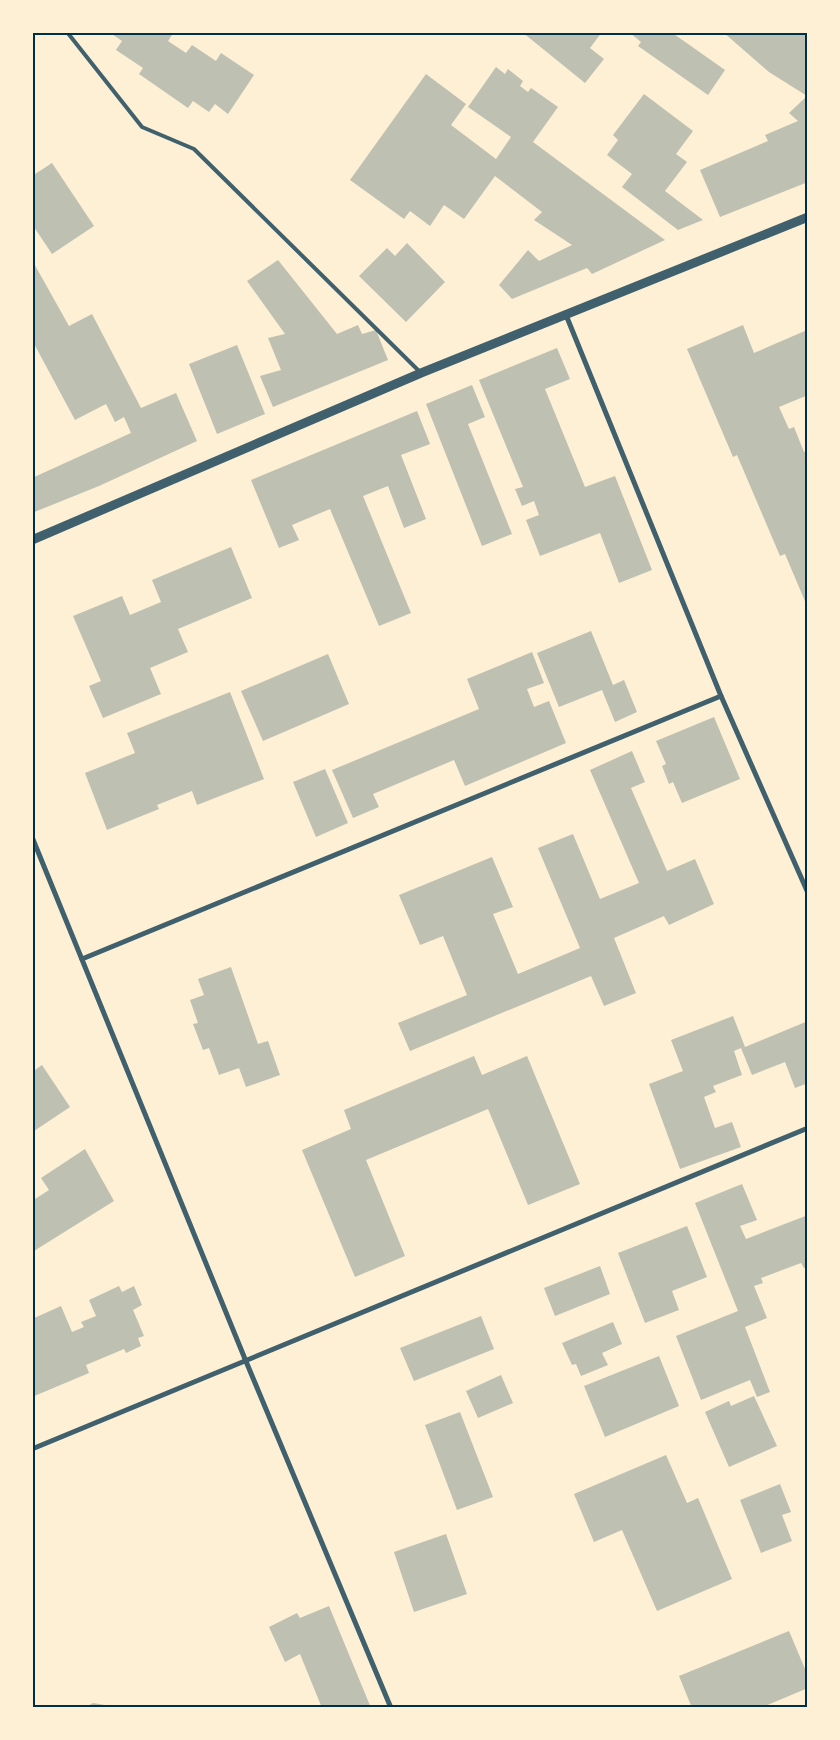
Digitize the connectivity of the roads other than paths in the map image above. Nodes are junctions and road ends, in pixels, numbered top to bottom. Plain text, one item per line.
1 (67, 32) edge
2 (808, 217) edge
3 (566, 315) junction
4 (421, 373) junction
5 (32, 540) edge
6 (720, 696) junction
7 (32, 837) edge
8 (808, 893) edge
9 (82, 959) junction
10 (808, 1128) edge
11 (245, 1359) junction
12 (32, 1449) edge
13 (391, 1708) edge

1 - 4 lane
2 - 3 street
3 - 4 street
3 - 6 street
4 - 5 street
6 - 8 street
6 - 9 street
7 - 9 street
9 - 11 street
10 - 11 street
11 - 12 street
11 - 13 street

